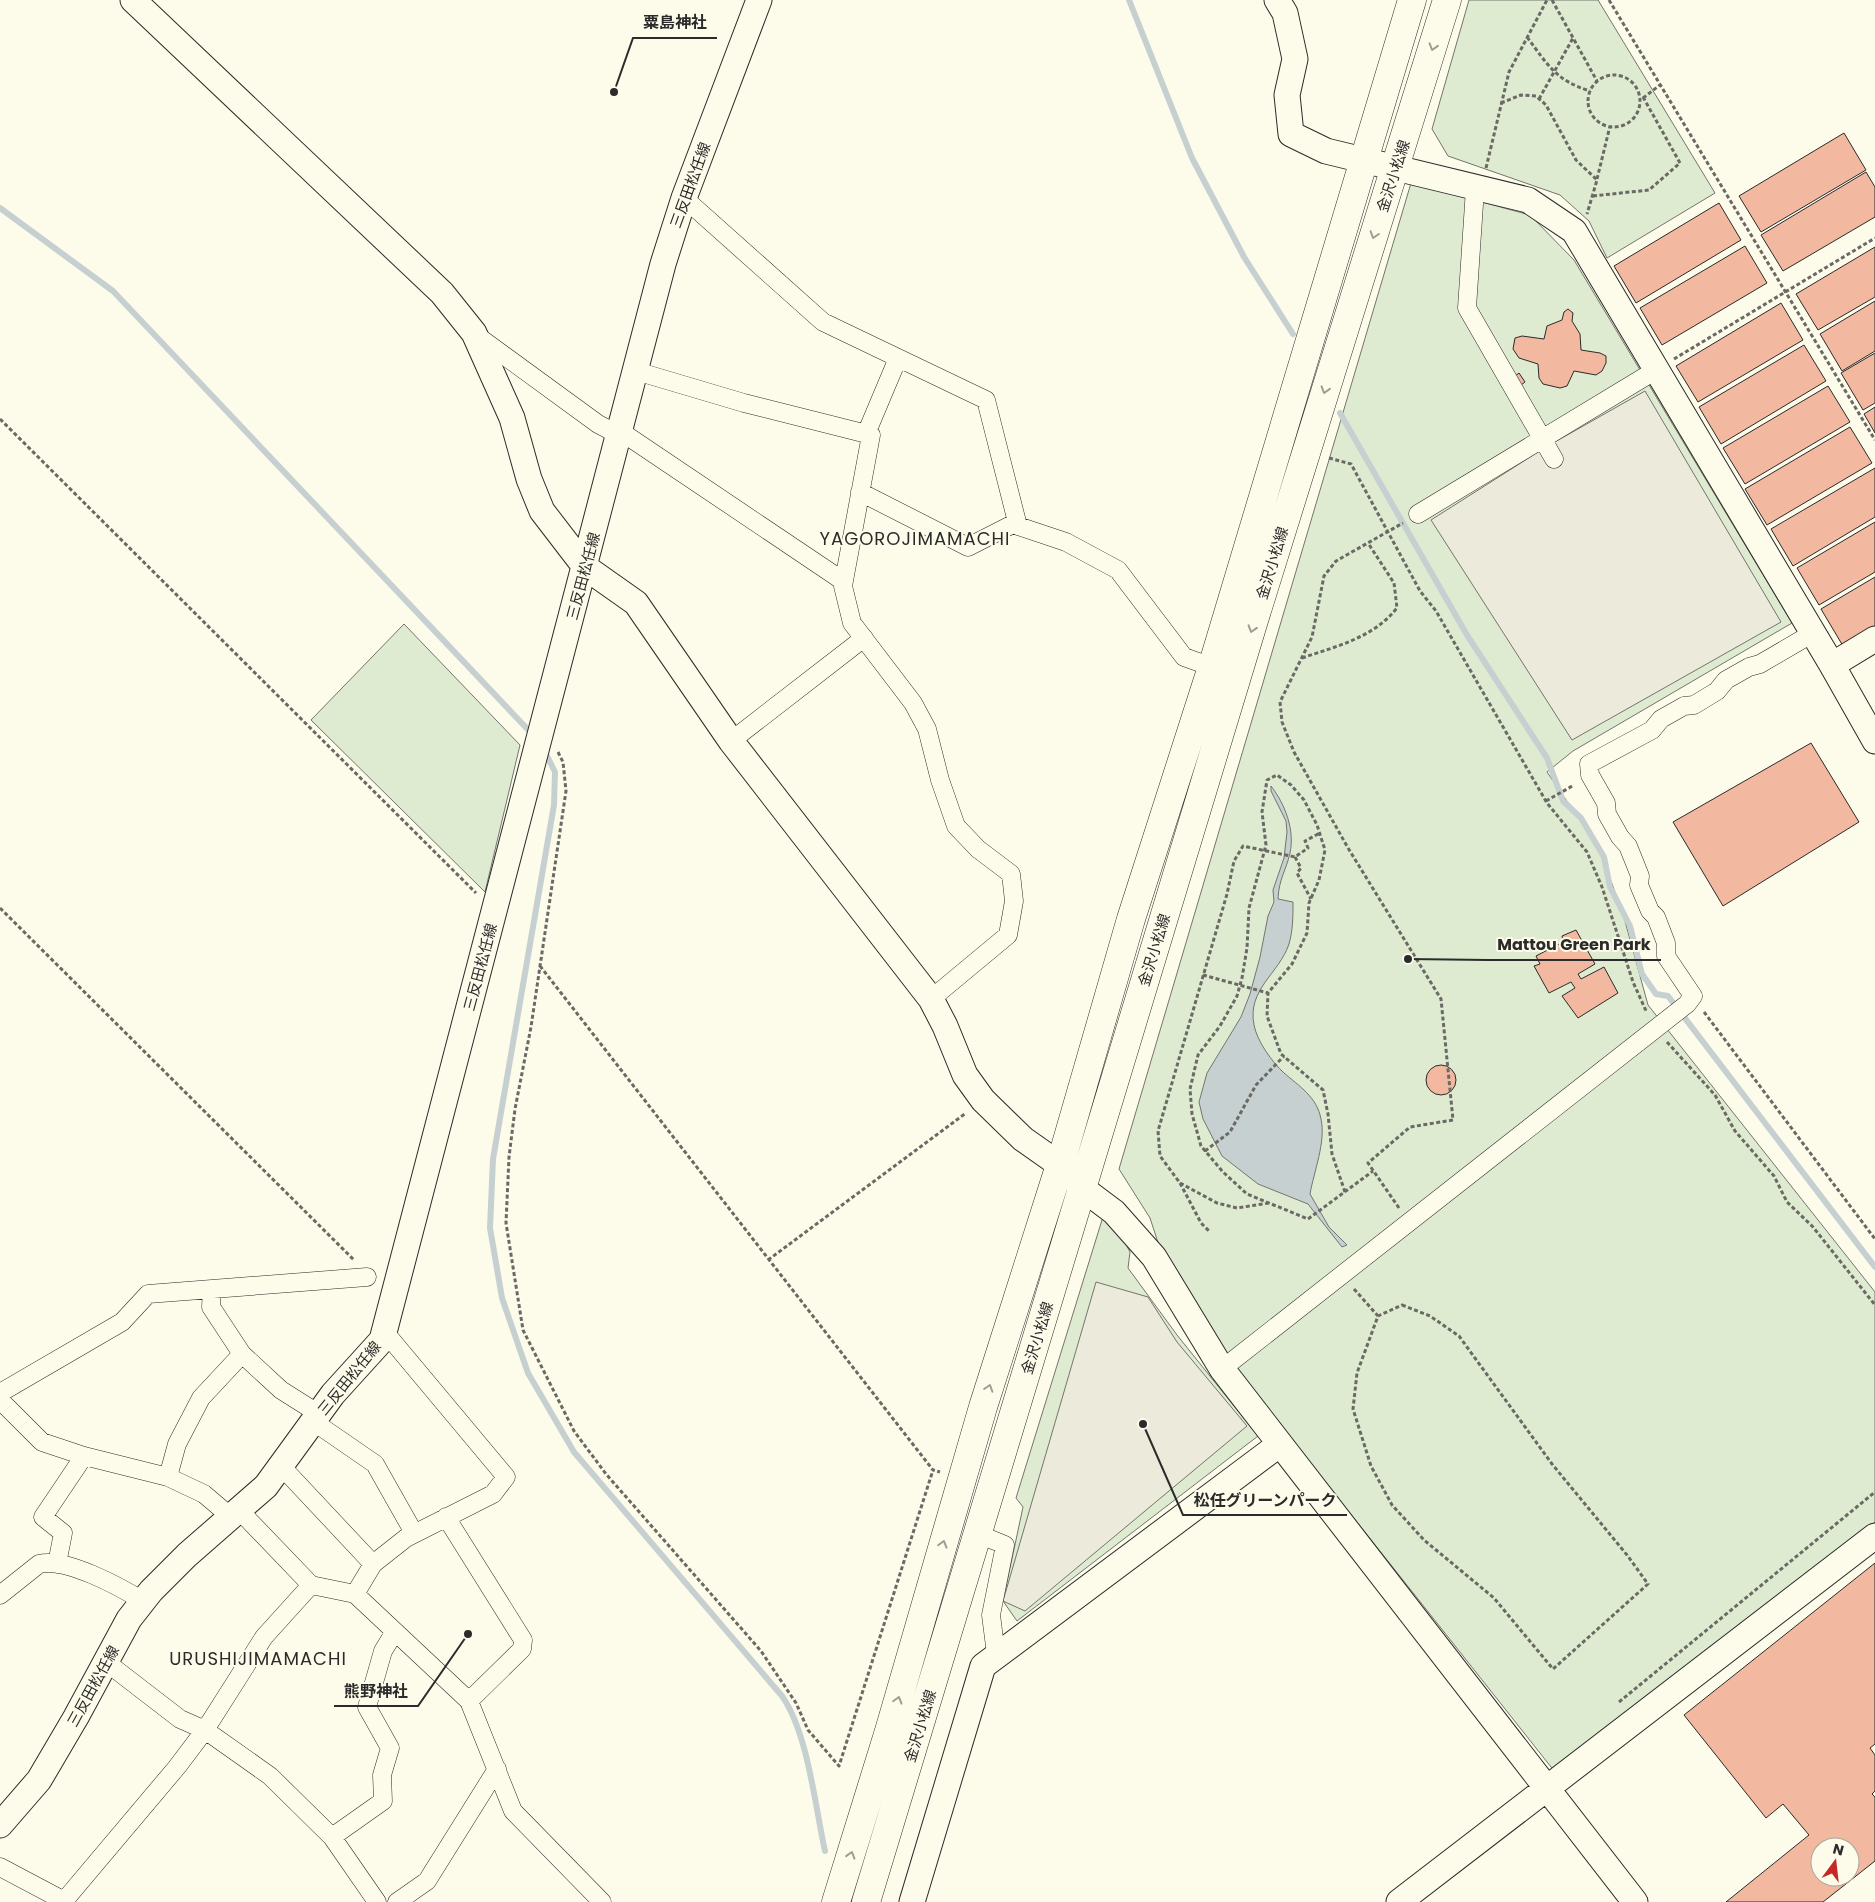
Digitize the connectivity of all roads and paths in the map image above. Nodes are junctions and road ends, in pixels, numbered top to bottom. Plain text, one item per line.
1 (133, 0) edge
2 (759, 0) edge
3 (1277, 0) edge
4 (1412, 0) edge
5 (1447, 0) edge
6 (1547, 0) edge
7 (1552, 0) edge
8 (1609, 0) edge
9 (1527, 37) junction
10 (1573, 37) junction
11 (1554, 72) junction
12 (1598, 81) junction
13 (1660, 85) junction
14 (1590, 91) junction
15 (1641, 98) junction
16 (1539, 99) junction
17 (1501, 103) junction
18 (1610, 126) junction
19 (1366, 160) junction
20 (1396, 168) junction
21 (1597, 180) junction
22 (1478, 190) junction
23 (1593, 196) junction
24 (684, 198) junction
25 (1875, 238) edge
26 (1580, 242) junction
27 (1785, 291) junction
28 (474, 333) junction
29 (898, 358) junction
30 (636, 370) junction
31 (1656, 370) junction
32 (0, 419) edge
33 (620, 433) junction
34 (866, 434) junction
35 (1542, 440) junction
36 (1875, 440) edge
37 (1329, 458) dead end
38 (1554, 459) dead end
39 (860, 492) junction
40 (1418, 514) dead end
41 (1017, 522) junction
42 (1392, 530) dead end
43 (1388, 532) junction
44 (1368, 543) junction
45 (585, 567) junction
46 (843, 581) junction
47 (1813, 633) junction
48 (864, 638) junction
49 (1875, 640) edge
50 (1301, 658) junction
51 (1832, 665) junction
52 (1212, 667) junction
53 (544, 722) junction
54 (731, 741) junction
55 (1875, 741) edge
56 (1577, 783) dead end
57 (1546, 801) junction
58 (1320, 833) junction
59 (1264, 849) junction
60 (1295, 857) junction
61 (1311, 898) junction
62 (0, 908) edge
63 (494, 911) junction
64 (540, 966) junction
65 (1203, 976) junction
66 (1240, 986) junction
67 (1268, 993) junction
68 (931, 999) junction
69 (1689, 1001) junction
70 (1658, 1026) junction
71 (1284, 1056) junction
72 (983, 1100) junction
73 (1205, 1151) junction
74 (1060, 1165) junction
75 (1373, 1171) junction
76 (1180, 1183) junction
77 (1082, 1188) junction
78 (1345, 1192) junction
79 (1270, 1202) junction
80 (1409, 1222) junction
81 (1210, 1232) dead end
82 (1875, 1239) edge
83 (768, 1260) junction
84 (1342, 1275) junction
85 (367, 1277) joint
86 (212, 1290) junction
87 (1875, 1305) edge
88 (1378, 1316) junction
89 (384, 1331) junction
90 (242, 1354) junction
91 (1222, 1369) junction
92 (0, 1393) edge
93 (0, 1400) edge
94 (316, 1418) junction
95 (1280, 1444) junction
96 (84, 1456) junction
97 (282, 1467) junction
98 (933, 1470) junction
99 (168, 1477) junction
100 (961, 1480) junction
101 (1875, 1492) edge
102 (235, 1514) junction
103 (446, 1517) junction
104 (414, 1533) junction
105 (978, 1534) junction
106 (1875, 1536) edge
107 (57, 1564) junction
108 (374, 1564) junction
109 (311, 1585) junction
110 (354, 1594) junction
111 (0, 1595) edge
112 (143, 1601) junction
113 (394, 1633) junction
114 (996, 1654) junction
115 (106, 1662) junction
116 (469, 1700) junction
117 (205, 1730) junction
118 (1619, 1733) junction
119 (497, 1769) junction
120 (1548, 1789) junction
121 (0, 1825) edge
122 (332, 1837) junction
123 (0, 1867) edge
124 (65, 1901) edge
125 (377, 1902) edge
126 (397, 1902) edge
127 (602, 1902) edge
128 (836, 1902) edge
129 (866, 1902) edge
130 (912, 1902) edge
131 (1399, 1902) edge
132 (1635, 1902) edge

1 - 28 street
2 - 24 street, 三反田松任線
3 - 19 street
4 - 19 main road, 金沢小松線
5 -> 20 main road, 金沢小松線
6 - 9 path
7 - 10 path
8 - 13 path
9 - 11 path
9 - 17 path
10 - 11 path
10 - 12 path
11 - 14 path
11 - 16 path
12 - 14 path
12 - 15 path
13 - 15 path
13 - 27 path
14 - 18 path
15 - 18 path
15 - 23 path
16 - 17 path
16 - 21 path
17 - 22 path
18 - 21 path
19 - 20 street
19 - 52 main road, 金沢小松線
20 - 22 street
20 -> 77 main road, 金沢小松線
21 - 23 path
22 - 26 street
22 - 35 street
23 - 26 path
24 - 29 street
24 - 30 street, 三反田松任線
25 - 27 path
26 - 31 street
27 - 31 path
27 - 36 path
28 - 33 street
28 - 45 street
29 - 34 street
29 - 41 street
30 - 33 street, 三反田松任線
30 - 34 street
31 - 35 street
31 - 47 street
32 - 63 path
33 - 45 street, 三反田松任線
33 - 46 street
34 - 39 street
35 - 38 street
35 - 40 street
37 - 43 path
39 - 41 street
39 - 46 street
41 - 52 street
42 - 43 path
43 - 44 path
43 - 57 path
44 - 50 path
44 - 50 path
45 - 53 street, 三反田松任線
45 - 54 street
46 - 48 street
47 - 51 street
47 - 69 street
48 - 54 street
48 - 68 street
49 - 51 street
50 - 75 path
51 - 55 street
52 - 74 main road, 金沢小松線
53 - 63 street, 三反田松任線
53 - 64 path
54 - 68 street
56 - 57 path
57 - 70 path
58 - 59 path
58 - 60 path
58 - 61 path
59 - 60 path
59 - 65 path
59 - 66 path
60 - 61 path
61 - 67 path
62 - 85 path
63 - 89 street, 三反田松任線
64 - 83 path
64 - 98 path
65 - 66 path
65 - 76 path
66 - 67 path
66 - 73 path
67 - 71 path
68 - 72 street
69 - 70 street
69 - 82 path
70 - 80 street
70 - 87 path
71 - 73 path
71 - 78 path
72 - 74 street
72 - 83 path
73 - 79 path
74 - 77 street
100 -> 74 main road, 金沢小松線
75 - 78 path
75 - 80 path
76 - 79 path
76 - 81 path
77 - 91 street
77 - 105 main road, 金沢小松線
78 - 79 path
80 - 84 street
83 - 98 path
84 - 88 path
84 - 91 street
85 - 86 street
86 - 90 street
86 - 92 street
88 - 88 path
89 - 94 street, 三反田松任線
89 - 103 street
90 - 94 street
90 - 99 street
91 - 95 street
93 - 96 street
94 - 97 street, 三反田松任線
94 - 104 street
95 - 114 street
95 - 120 street
96 - 99 street
96 - 107 street
97 - 102 street, 三反田松任線
97 - 108 street
98 - 100 path
99 - 102 street
128 -> 100 main road, 金沢小松線
101 - 118 path
102 - 109 street
102 - 112 street, 三反田松任線
103 - 104 street
103 - 116 street
104 - 108 street
105 - 114 street
105 - 129 main road, 金沢小松線
106 - 118 street
107 - 111 street
107 - 112 street
108 - 110 street
109 - 110 street
109 - 117 street
110 - 113 street
112 - 115 street, 三反田松任線
113 - 116 street
113 - 122 street
114 - 130 street
115 - 117 street
115 - 121 street, 三反田松任線
116 - 119 street
117 - 122 street
117 - 124 street
118 - 120 street
119 - 126 street
119 - 127 street
120 - 131 street
120 - 132 street
122 - 125 street
123 - 124 street

